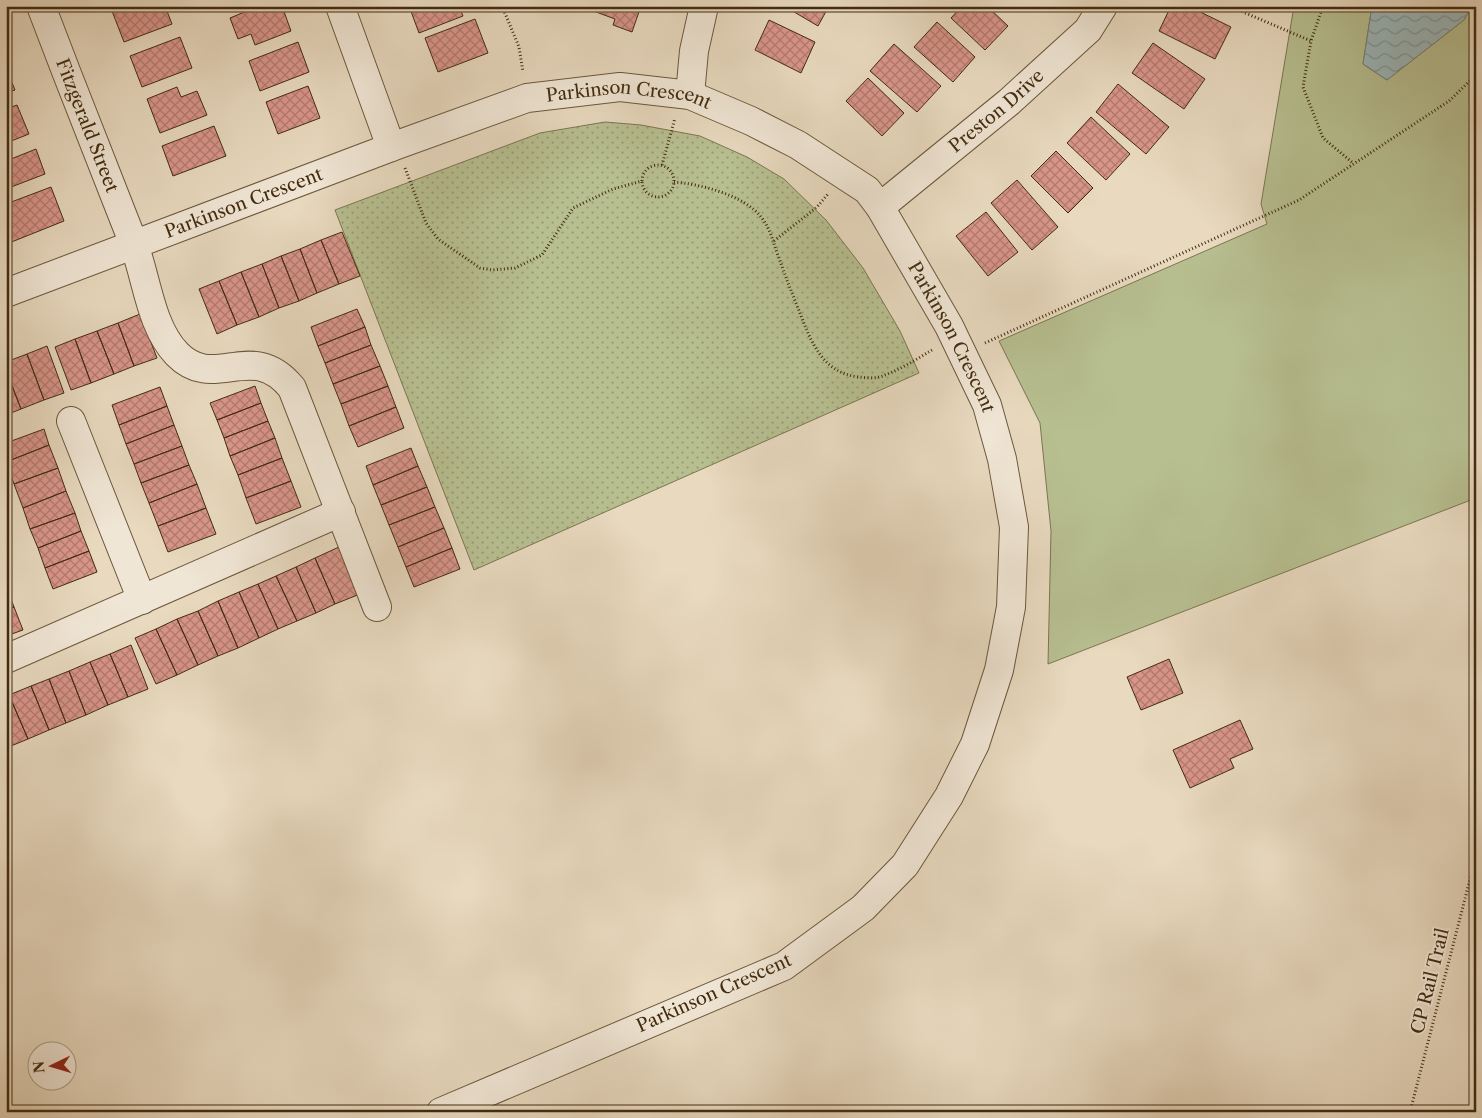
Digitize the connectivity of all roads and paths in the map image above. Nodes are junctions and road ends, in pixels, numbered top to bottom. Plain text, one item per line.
1 (41, 6) edge
2 (340, 6) edge
3 (502, 6) edge
4 (704, 6) edge
5 (1103, 6) edge
6 (1229, 6) edge
7 (1323, 6) edge
8 (1311, 41) junction
9 (1476, 75) edge
10 (686, 94) junction
11 (527, 98) junction
12 (394, 146) junction
13 (1353, 163) junction
14 (662, 165) junction
15 (845, 176) junction
16 (642, 181) junction
17 (674, 182) junction
18 (880, 207) junction
19 (774, 241) junction
20 (134, 244) junction
21 (6, 293) edge
22 (958, 346) junction
23 (71, 421) dead end
24 (341, 512) junction
25 (142, 600) junction
26 (377, 607) dead end
27 (6, 659) edge
28 (1476, 856) edge
29 (441, 1112) edge
30 (1410, 1112) edge

1 - 20 street, Fitzgerald Street
2 - 12 street
3 - 11 path
4 - 10 street
5 - 18 street, Preston Drive
6 - 8 path
7 - 8 path
8 - 13 path
9 - 13 path
10 - 11 street, Parkinson Crescent
10 - 14 path
10 - 15 street, Parkinson Crescent
11 - 12 street, Parkinson Crescent
12 - 16 path
12 - 20 street, Parkinson Crescent
13 - 22 path
14 - 16 path
14 - 17 path
15 - 18 street, Parkinson Crescent
15 - 19 path
16 - 17 path
17 - 19 path
18 - 22 street, Parkinson Crescent
19 - 22 path
20 - 21 street, Parkinson Crescent
20 - 24 street, Fitzgerald Street
22 - 29 street, Parkinson Crescent
23 - 25 street
24 - 25 street
24 - 26 street, Fitzgerald Street
25 - 27 street
28 - 30 path, CP Rail Trail

